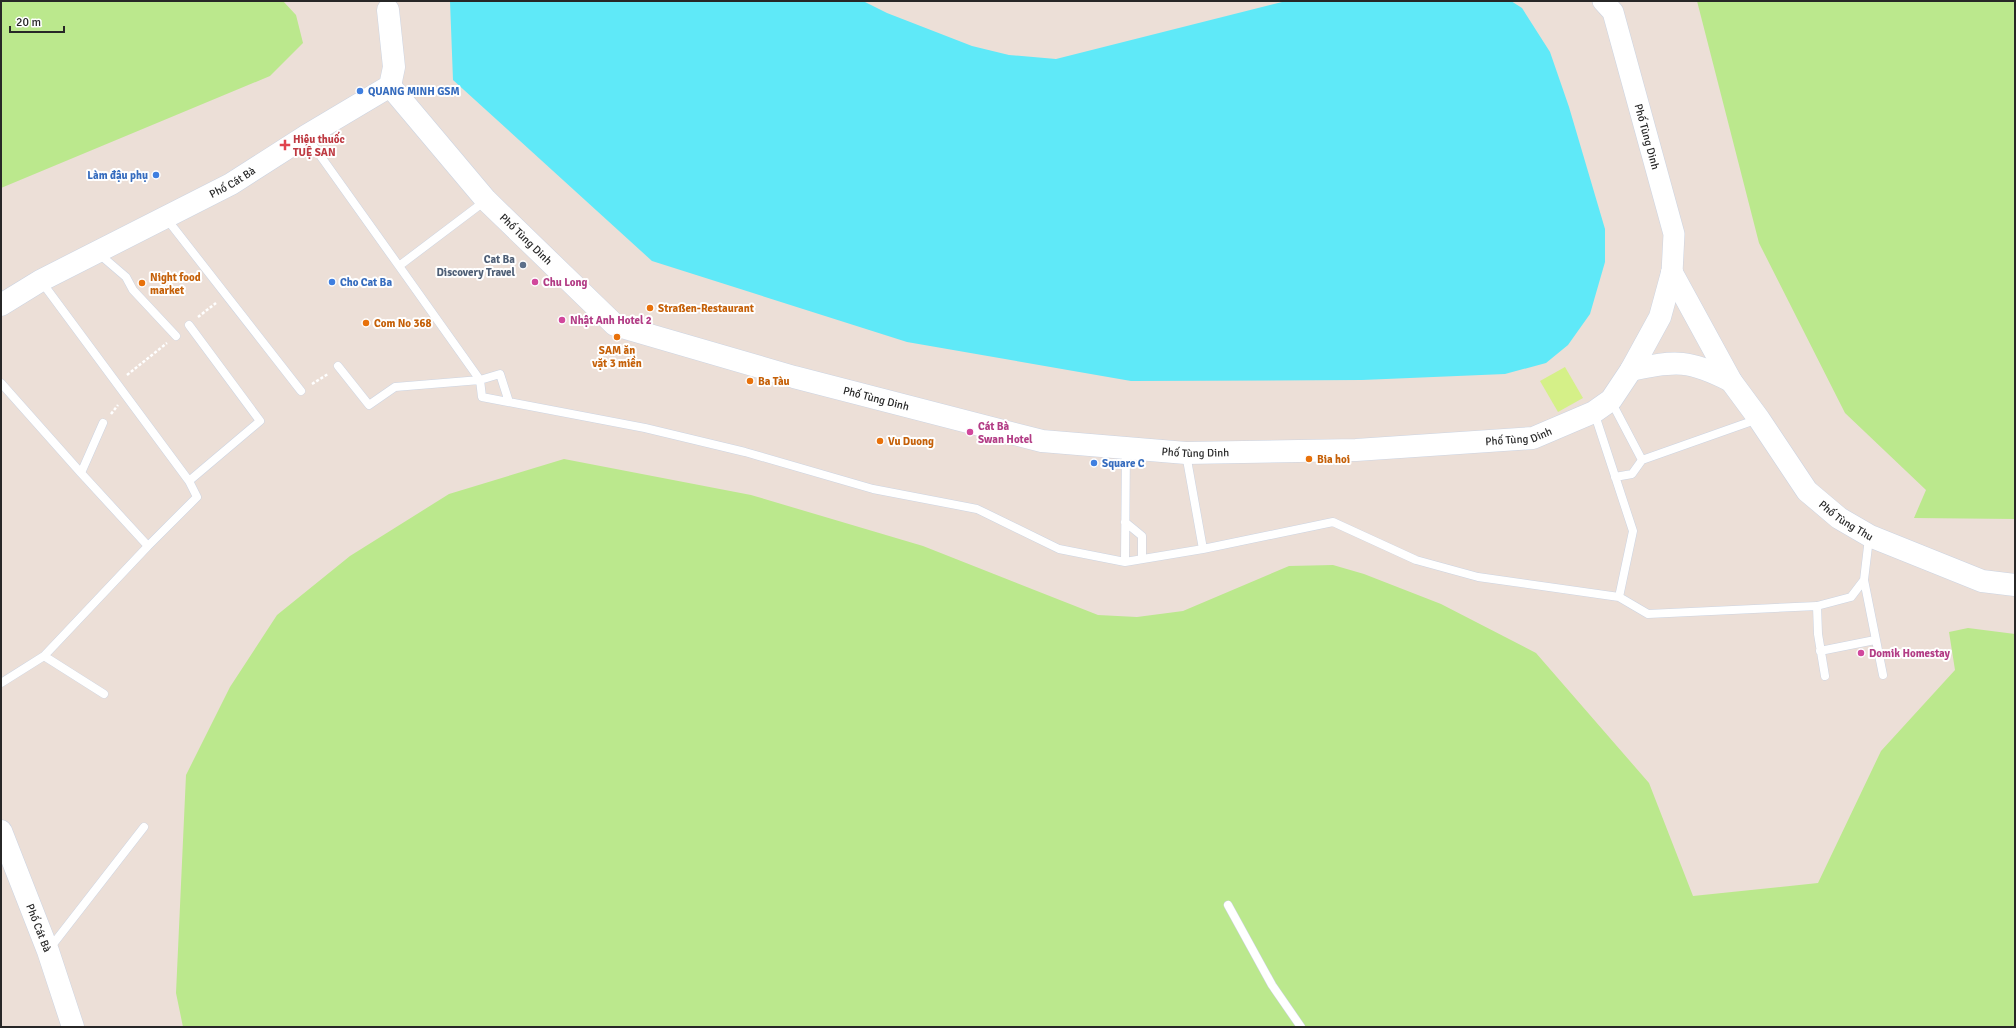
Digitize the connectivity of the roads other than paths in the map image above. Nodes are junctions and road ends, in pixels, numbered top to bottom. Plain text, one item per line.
1 (1603, 1) edge
2 (387, 4) edge
3 (390, 86) junction
4 (306, 136) junction
5 (486, 200) junction
6 (165, 218) junction
7 (97, 252) junction
8 (399, 266) junction
9 (1672, 273) junction
10 (40, 280) junction
11 (1, 305) edge
12 (189, 325) dead end
13 (176, 336) dead end
14 (338, 366) road end
15 (1631, 370) junction
16 (480, 380) junction
17 (1731, 381) junction
18 (1, 383) edge
19 (301, 391) road end
20 (509, 402) junction
21 (1602, 406) junction
22 (1759, 419) junction
23 (103, 423) road end
24 (1126, 448) junction
25 (1186, 453) junction
26 (1642, 460) junction
27 (81, 473) junction
28 (1616, 478) junction
29 (189, 481) junction
30 (1125, 522) junction
31 (1870, 536) junction
32 (148, 546) junction
33 (1204, 550) junction
34 (1142, 559) junction
35 (1125, 562) junction
36 (1864, 580) junction
37 (2015, 586) edge
38 (1619, 598) junction
39 (1817, 606) junction
40 (1875, 640) junction
41 (1820, 650) junction
42 (44, 656) junction
43 (1883, 675) dead end
44 (1824, 676) dead end
45 (1, 683) edge
46 (104, 694) dead end
47 (144, 827) dead end
48 (1, 831) edge
49 (1228, 905) dead end
50 (48, 951) junction
51 (72, 1027) edge
52 (1301, 1027) edge

1 - 9 street, Phố Tùng Dinh
2 - 3 main road
3 - 4 main road, Phố Cát Bà
3 - 5 main road, Phố Tùng Dinh
4 - 6 main road, Phố Cát Bà
4 - 8 lane
5 - 8 lane
5 - 24 main road, Phố Tùng Dinh
6 - 7 main road, Phố Cát Bà
6 - 19 lane
7 - 10 main road, Phố Cát Bà
7 - 13 lane
8 - 16 lane
9 - 15 main road, Phố Tùng Dinh
9 - 17 main road, Phố Tùng Thu
10 - 11 main road, Phố Cát Bà
10 - 29 lane
12 - 29 lane
14 - 16 lane
15 - 17 main road
15 - 21 main road, Phố Tùng Dinh
16 - 20 lane
16 - 20 lane
17 - 22 main road, Phố Tùng Thu
18 - 27 lane
20 - 35 lane
21 - 25 main road, Phố Tùng Dinh
21 - 26 lane
21 - 28 lane
22 - 26 lane
22 - 31 main road, Phố Tùng Thu
23 - 27 lane
24 - 25 main road, Phố Tùng Dinh
24 - 30 lane
25 - 33 lane
26 - 28 lane
27 - 32 lane
28 - 38 lane
29 - 32 lane
30 - 34 lane
30 - 35 lane
31 - 36 lane
31 - 37 main road, Phố Tùng Thu
32 - 42 lane
33 - 34 lane
33 - 38 lane
34 - 35 lane
36 - 39 lane
36 - 40 lane
38 - 39 lane
39 - 41 lane
40 - 41 lane
40 - 43 lane
41 - 44 lane
42 - 45 lane
42 - 46 lane
47 - 50 lane
48 - 50 main road, Phố Cát Bà
49 - 52 lane
50 - 51 main road, Phố Cát Bà

